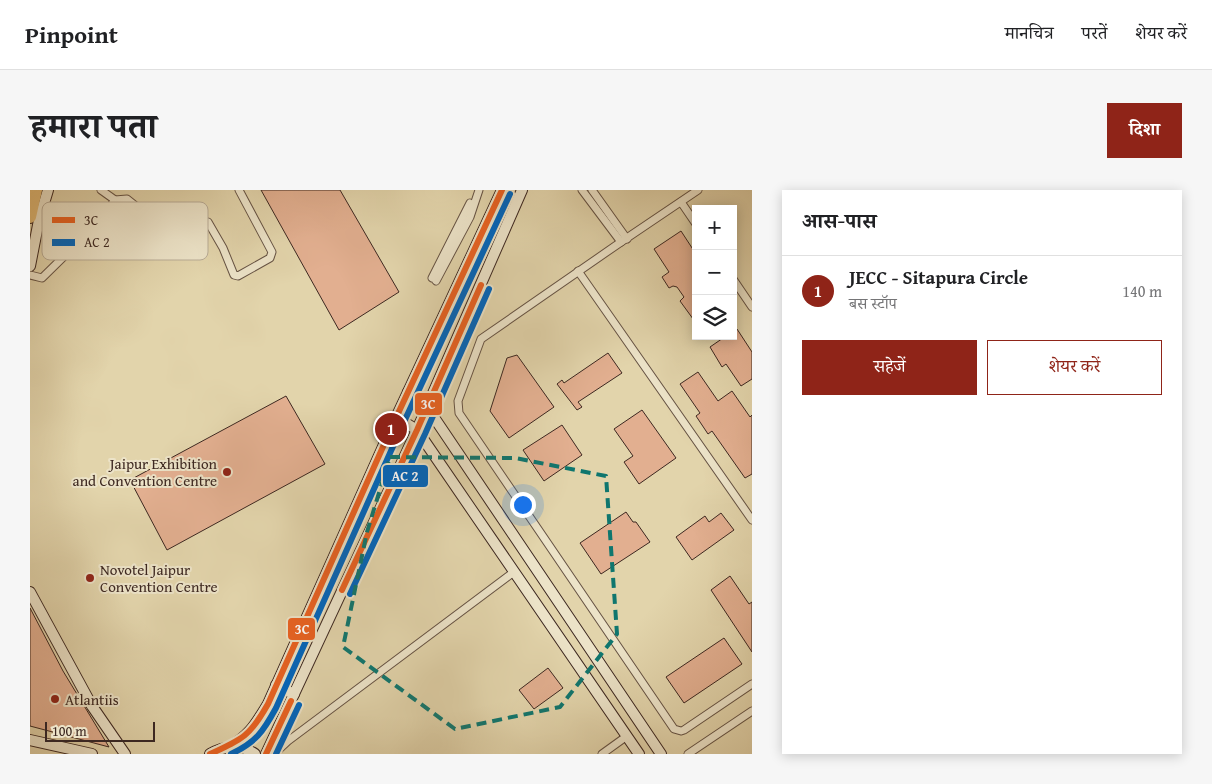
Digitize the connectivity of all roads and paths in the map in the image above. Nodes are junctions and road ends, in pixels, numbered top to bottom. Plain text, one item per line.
1 (36, 190) edge
2 (48, 190) edge
3 (101, 190) edge
4 (239, 190) edge
5 (475, 190) edge
6 (479, 190) edge
7 (502, 190) edge
8 (522, 190) edge
9 (582, 190) edge
10 (592, 190) edge
11 (698, 190) edge
12 (115, 200) joint
13 (44, 202) edge
14 (131, 202) edge
15 (681, 202) junction
16 (42, 210) edge
17 (30, 217) edge
18 (692, 218) edge
19 (208, 222) edge
20 (624, 240) junction
21 (60, 260) edge
22 (30, 266) edge
23 (578, 271) junction
24 (30, 275) edge
25 (737, 285) edge
26 (752, 307) edge
27 (408, 392) junction
28 (427, 407) junction
29 (396, 417) junction
30 (417, 430) junction
31 (752, 520) edge
32 (514, 572) junction
33 (30, 592) edge
34 (752, 684) edge
35 (276, 685) junction
36 (294, 694) junction
37 (752, 711) edge
38 (626, 736) junction
39 (30, 740) edge
40 (228, 748) junction
41 (92, 754) edge
42 (125, 754) edge
43 (210, 754) edge
44 (255, 754) edge
45 (266, 754) edge
46 (274, 754) edge
47 (602, 754) edge
48 (638, 754) edge
49 (661, 754) edge
50 (688, 754) edge

1 - 17 highway
2 - 13 street
3 - 12 street
4 - 19 street
5 - 6 street
7 - 27 street
8 - 28 street
9 - 20 street
10 - 20 street
11 - 15 street
12 - 14 street
15 - 18 street
15 - 20 street
16 - 22 street
20 - 23 street
21 - 24 street
23 - 31 street
23 - 34 street
25 - 26 street
27 - 28 street
27 - 29 street
28 - 30 street
28 - 49 street
29 - 30 street
29 - 35 street
30 - 32 street
30 - 36 street
32 - 38 street
32 - 46 street
33 - 42 street
35 - 36 street
35 - 40 street
36 - 45 street
37 - 50 street
38 - 47 street
38 - 48 street
39 - 41 street
40 - 43 street
40 - 44 street

